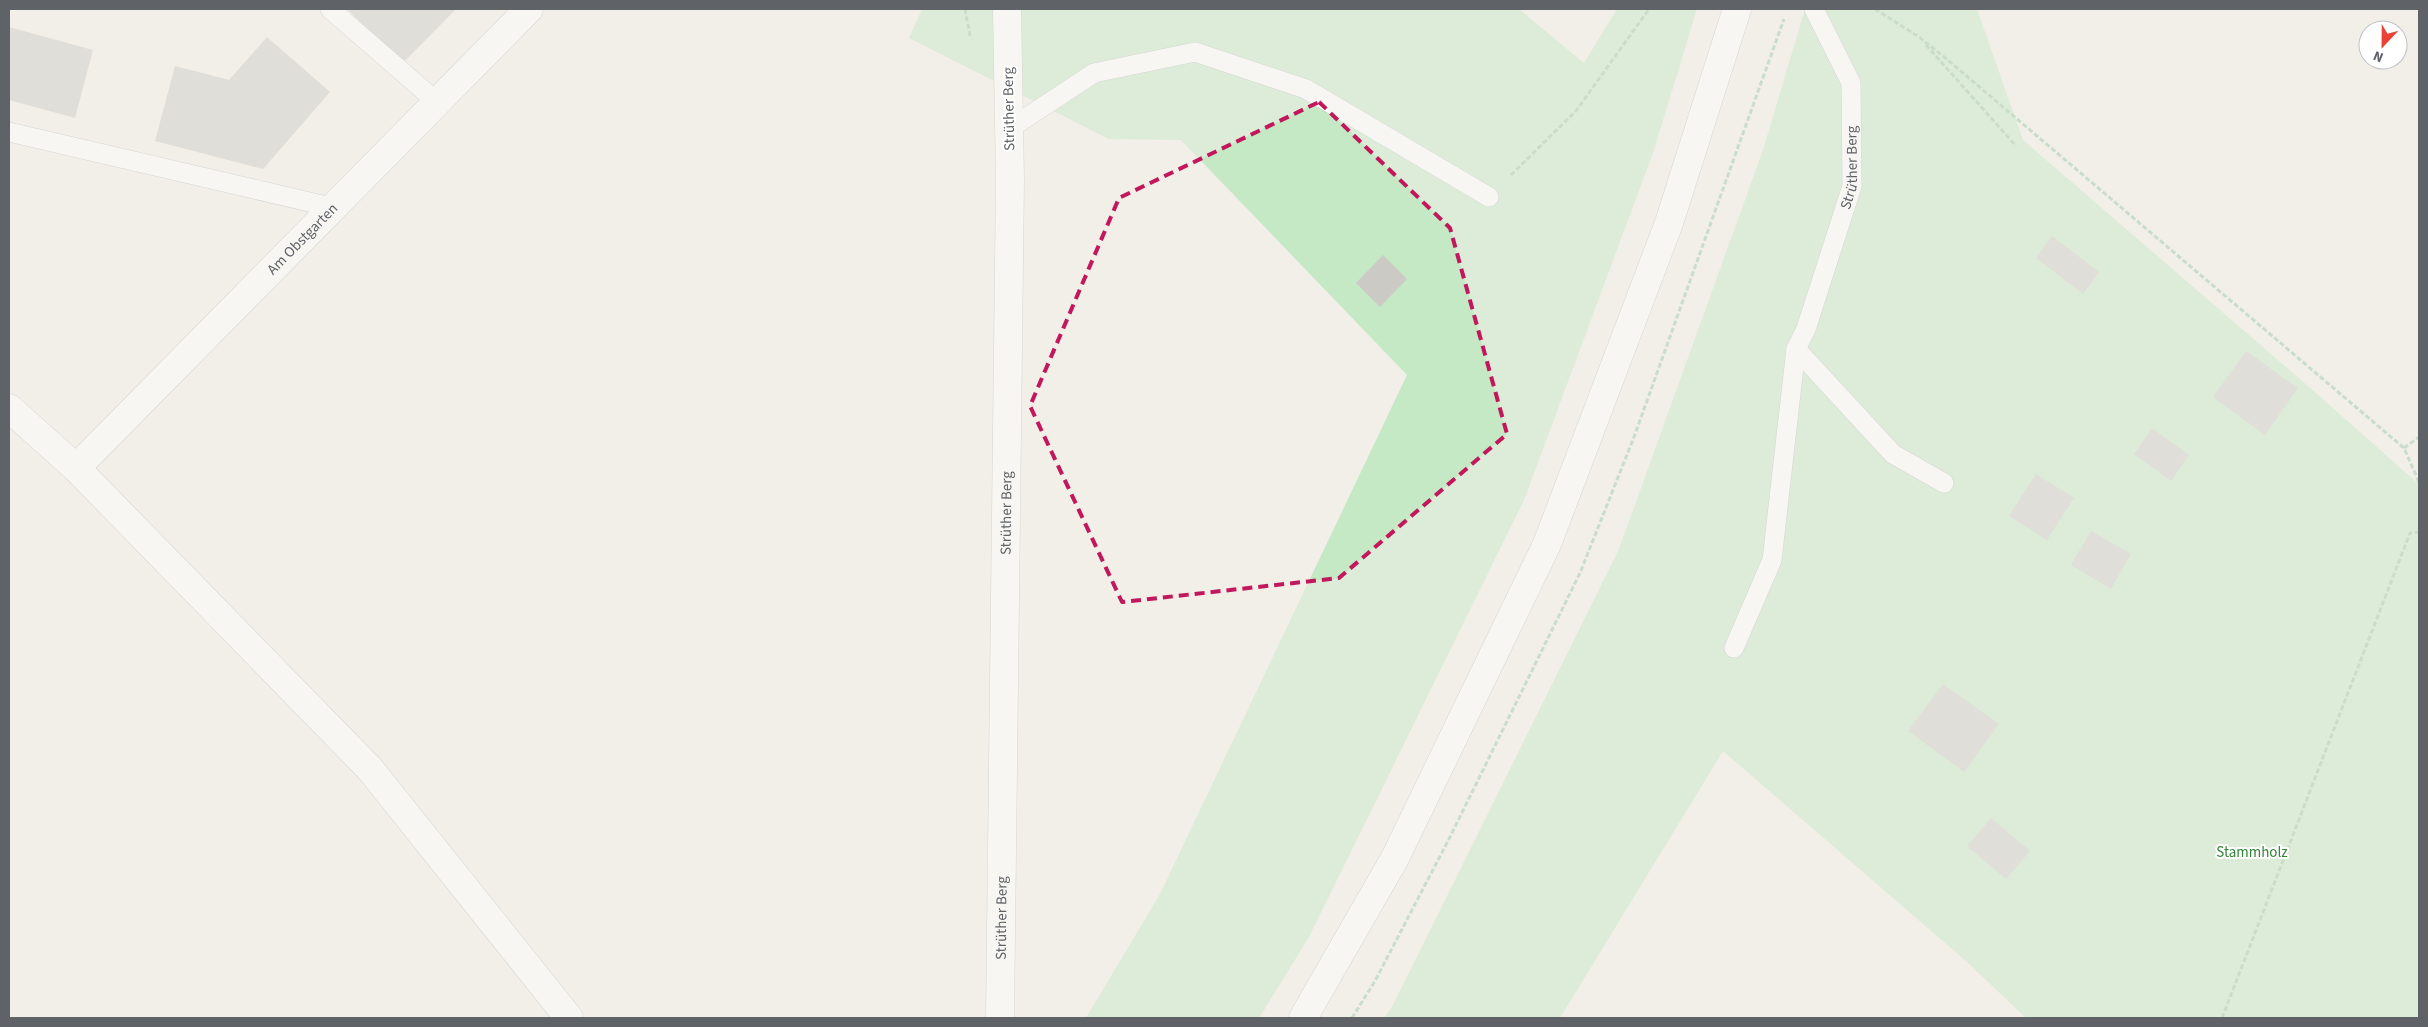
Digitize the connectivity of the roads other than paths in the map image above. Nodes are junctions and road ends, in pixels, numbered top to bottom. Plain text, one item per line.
1 (330, 9) edge
2 (529, 9) edge
3 (1007, 9) edge
4 (1737, 9) edge
5 (1814, 9) edge
6 (437, 102) junction
7 (1009, 129) junction
8 (9, 132) edge
9 (1489, 197) road end
10 (334, 208) junction
11 (1796, 349) junction
12 (9, 408) edge
13 (76, 468) junction
14 (1944, 484) dead end
15 (1734, 648) dead end
16 (569, 1018) edge
17 (1000, 1018) edge
18 (1303, 1018) edge

1 - 6 lane
2 - 6 street, Am Obstgarten
3 - 7 street, Strüther Berg
4 - 18 street
5 - 11 lane, Strüther Berg
6 - 10 street, Am Obstgarten
7 - 9 lane
7 - 17 street, Strüther Berg
8 - 10 lane
10 - 13 street, Am Obstgarten
11 - 14 lane
11 - 15 lane
12 - 13 street
13 - 16 street

